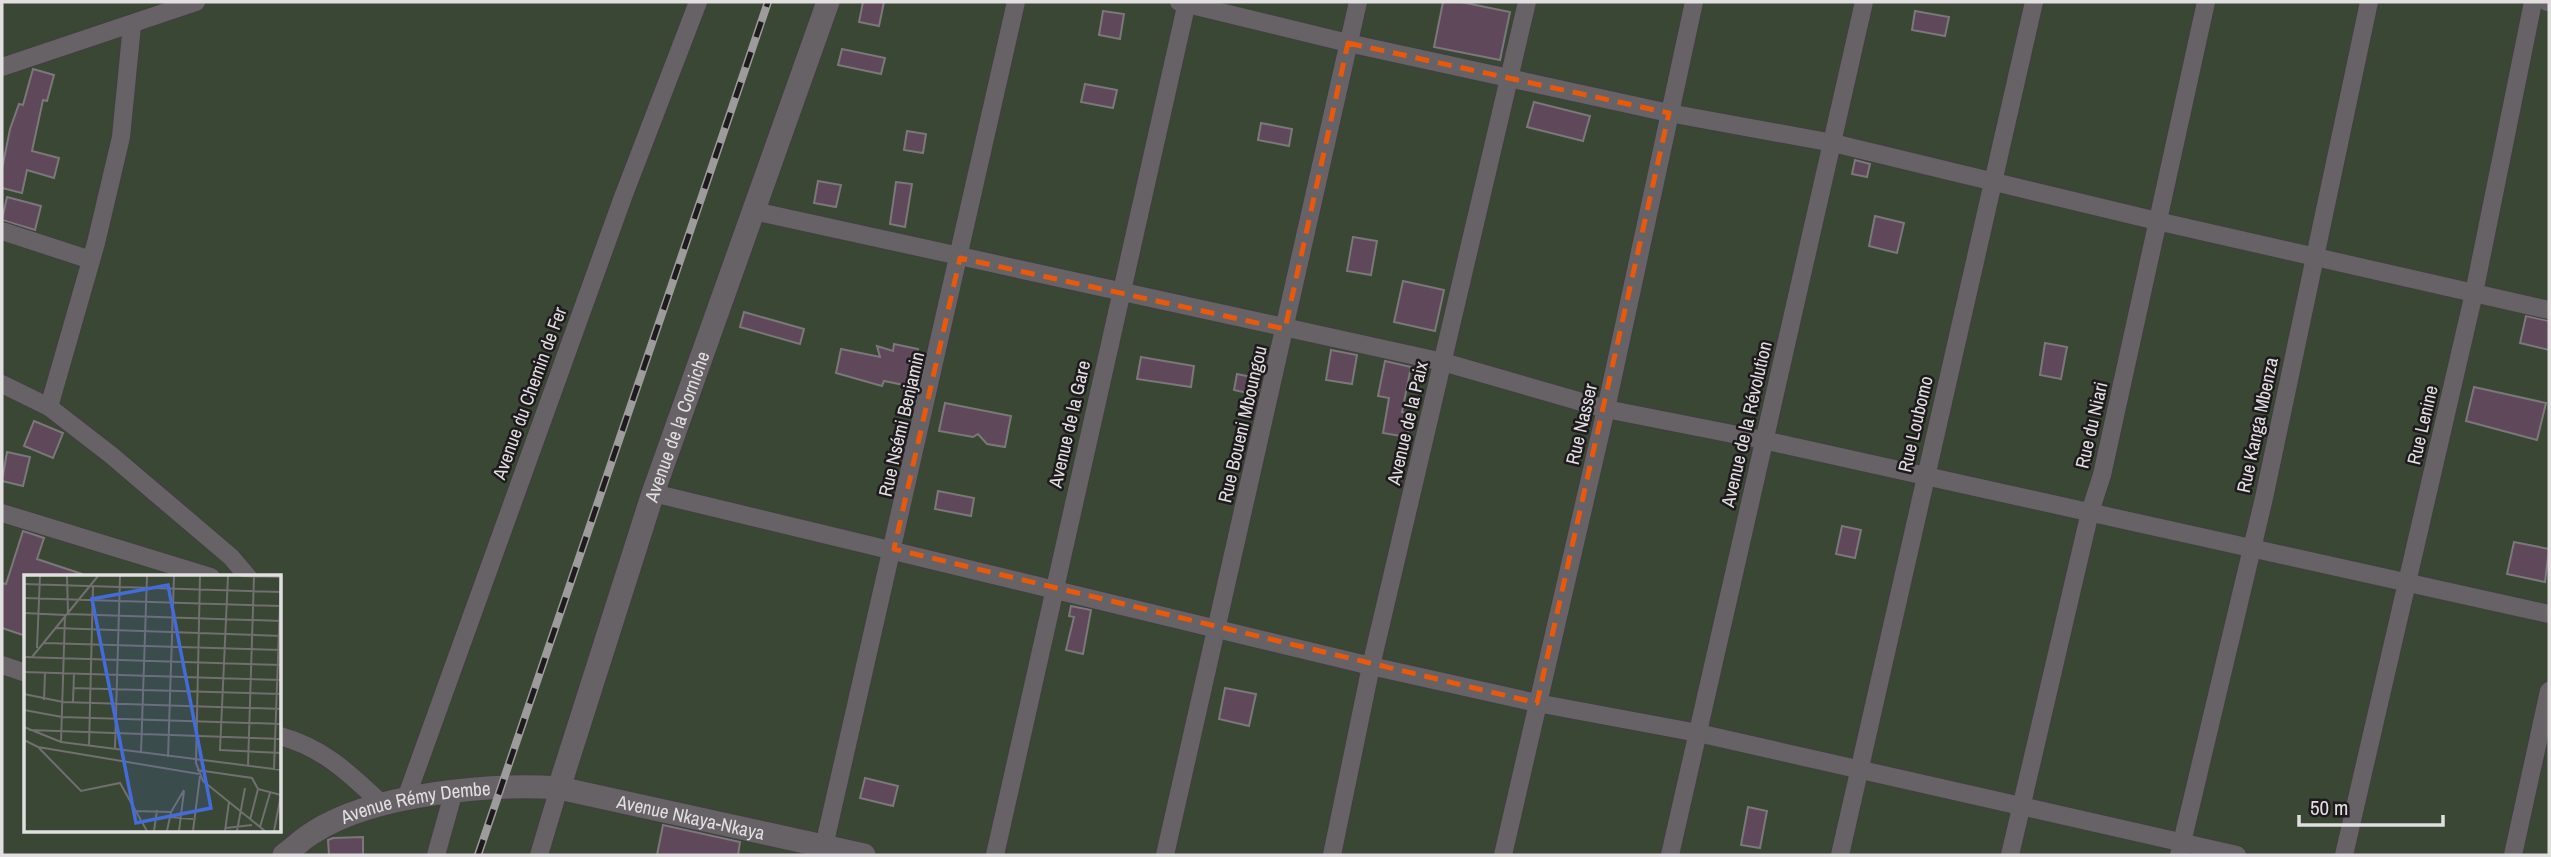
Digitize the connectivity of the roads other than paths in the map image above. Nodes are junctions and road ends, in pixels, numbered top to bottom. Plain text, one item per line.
1 (196, 2) edge
2 (698, 2) edge
3 (828, 2) edge
4 (1016, 2) edge
5 (1184, 2) edge
6 (1358, 2) edge
7 (1527, 2) edge
8 (1694, 2) edge
9 (1864, 2) edge
10 (2034, 2) edge
11 (2206, 2) edge
12 (2369, 2) edge
13 (2533, 2) edge
14 (132, 24) junction
15 (1348, 43) junction
16 (2, 67) edge
17 (1508, 78) junction
18 (1669, 113) junction
19 (1832, 143) junction
20 (1993, 180) junction
21 (754, 211) junction
22 (2157, 221) junction
23 (2, 231) edge
24 (2313, 255) junction
25 (960, 258) junction
26 (91, 260) junction
27 (1119, 292) junction
28 (2474, 293) junction
29 (2549, 310) edge
30 (1285, 329) junction
31 (1443, 362) junction
32 (2, 384) edge
33 (49, 407) junction
34 (1606, 409) junction
35 (1763, 440) junction
36 (1925, 476) junction
37 (653, 492) junction
38 (2090, 512) junction
39 (2, 513) edge
40 (2250, 547) junction
41 (894, 549) junction
42 (204, 575) edge
43 (245, 575) edge
44 (2407, 584) junction
45 (1053, 588) junction
46 (2549, 614) edge
47 (1218, 627) junction
48 (2, 665) edge
49 (1371, 666) junction
50 (24, 672) edge
51 (2549, 691) edge
52 (1537, 703) junction
53 (1698, 733) junction
54 (282, 737) edge
55 (1859, 770) junction
56 (559, 788) junction
57 (454, 791) junction
58 (394, 803) junction
59 (2021, 804) junction
60 (2181, 849) edge
61 (823, 851) edge
62 (284, 855) edge
63 (436, 855) edge
64 (539, 855) edge
65 (864, 855) edge
66 (995, 855) edge
67 (1165, 855) edge
68 (1332, 855) edge
69 (1503, 855) edge
70 (1670, 855) edge
71 (1840, 855) edge
72 (2010, 855) edge
73 (2237, 855) edge
74 (2344, 855) edge
75 (2513, 855) edge

1 - 14 street
2 - 58 street, Avenue du Chemin de Fer
3 - 21 street, Avenue de la Corniche
4 - 25 street, Rue Nsémi Benjamin
5 - 15 street
5 - 27 street, Avenue de la Gare
6 - 15 street, Rue Boueni Mboungou
7 - 17 street, Avenue de la Paix
8 - 18 street, Rue Nasser
9 - 19 street, Avenue de la Révolution
10 - 20 street, Rue Loubomo
11 - 22 street, Rue du Niari
12 - 24 street, Rue Kanga Mbenza
13 - 28 street, Rue Lenine
14 - 16 street
14 - 26 street
15 - 17 street
15 - 30 street, Rue Boueni Mboungou
17 - 18 street
17 - 31 street, Avenue de la Paix
18 - 19 street
18 - 34 street, Rue Nasser
19 - 20 street
19 - 35 street, Avenue de la Révolution
20 - 22 street
20 - 36 street, Rue Loubomo
21 - 25 street
21 - 37 street, Avenue de la Corniche
22 - 24 street
22 - 38 street, Rue du Niari
23 - 26 street
24 - 28 street
24 - 40 street, Rue Kanga Mbenza
25 - 27 street
25 - 41 street, Rue Nsémi Benjamin
26 - 33 street
27 - 30 street
27 - 45 street, Avenue de la Gare
28 - 29 street
28 - 44 street, Rue Lenine
30 - 31 street
30 - 47 street, Rue Boueni Mboungou
31 - 34 street
31 - 49 street, Avenue de la Paix
32 - 33 street
33 - 43 street
34 - 35 street
34 - 52 street, Rue Nasser
35 - 36 street
35 - 53 street, Avenue de la Révolution
36 - 38 street
36 - 55 street, Rue Loubomo
37 - 41 street
37 - 56 street, Avenue de la Corniche
38 - 40 street
38 - 59 street, Rue du Niari
39 - 42 street
40 - 44 street
40 - 60 street, Rue Kanga Mbenza
41 - 45 street
41 - 61 street, Rue Nsémi Benjamin
44 - 46 street
44 - 74 street, Rue Lenine
45 - 47 street
45 - 66 street, Avenue de la Gare
47 - 49 street
47 - 67 street, Rue Boueni Mboungou
48 - 50 street
49 - 52 street
49 - 68 street, Avenue de la Paix
51 - 75 street
52 - 53 street
52 - 69 street, Rue Nasser
53 - 55 street
53 - 70 street, Avenue de la Révolution
54 - 58 street
55 - 59 street
55 - 71 street, Rue Loubomo
56 - 57 street, Avenue Rémy Dembe
56 - 61 street, Avenue Nkaya-Nkaya
56 - 64 street, Avenue de la Corniche
57 - 58 street, Avenue Rémy Dembe
57 - 63 street
58 - 62 street, Avenue Rémy Dembe
59 - 60 street
59 - 72 street, Rue du Niari
60 - 73 street
61 - 65 street, Avenue Nkaya-Nkaya

